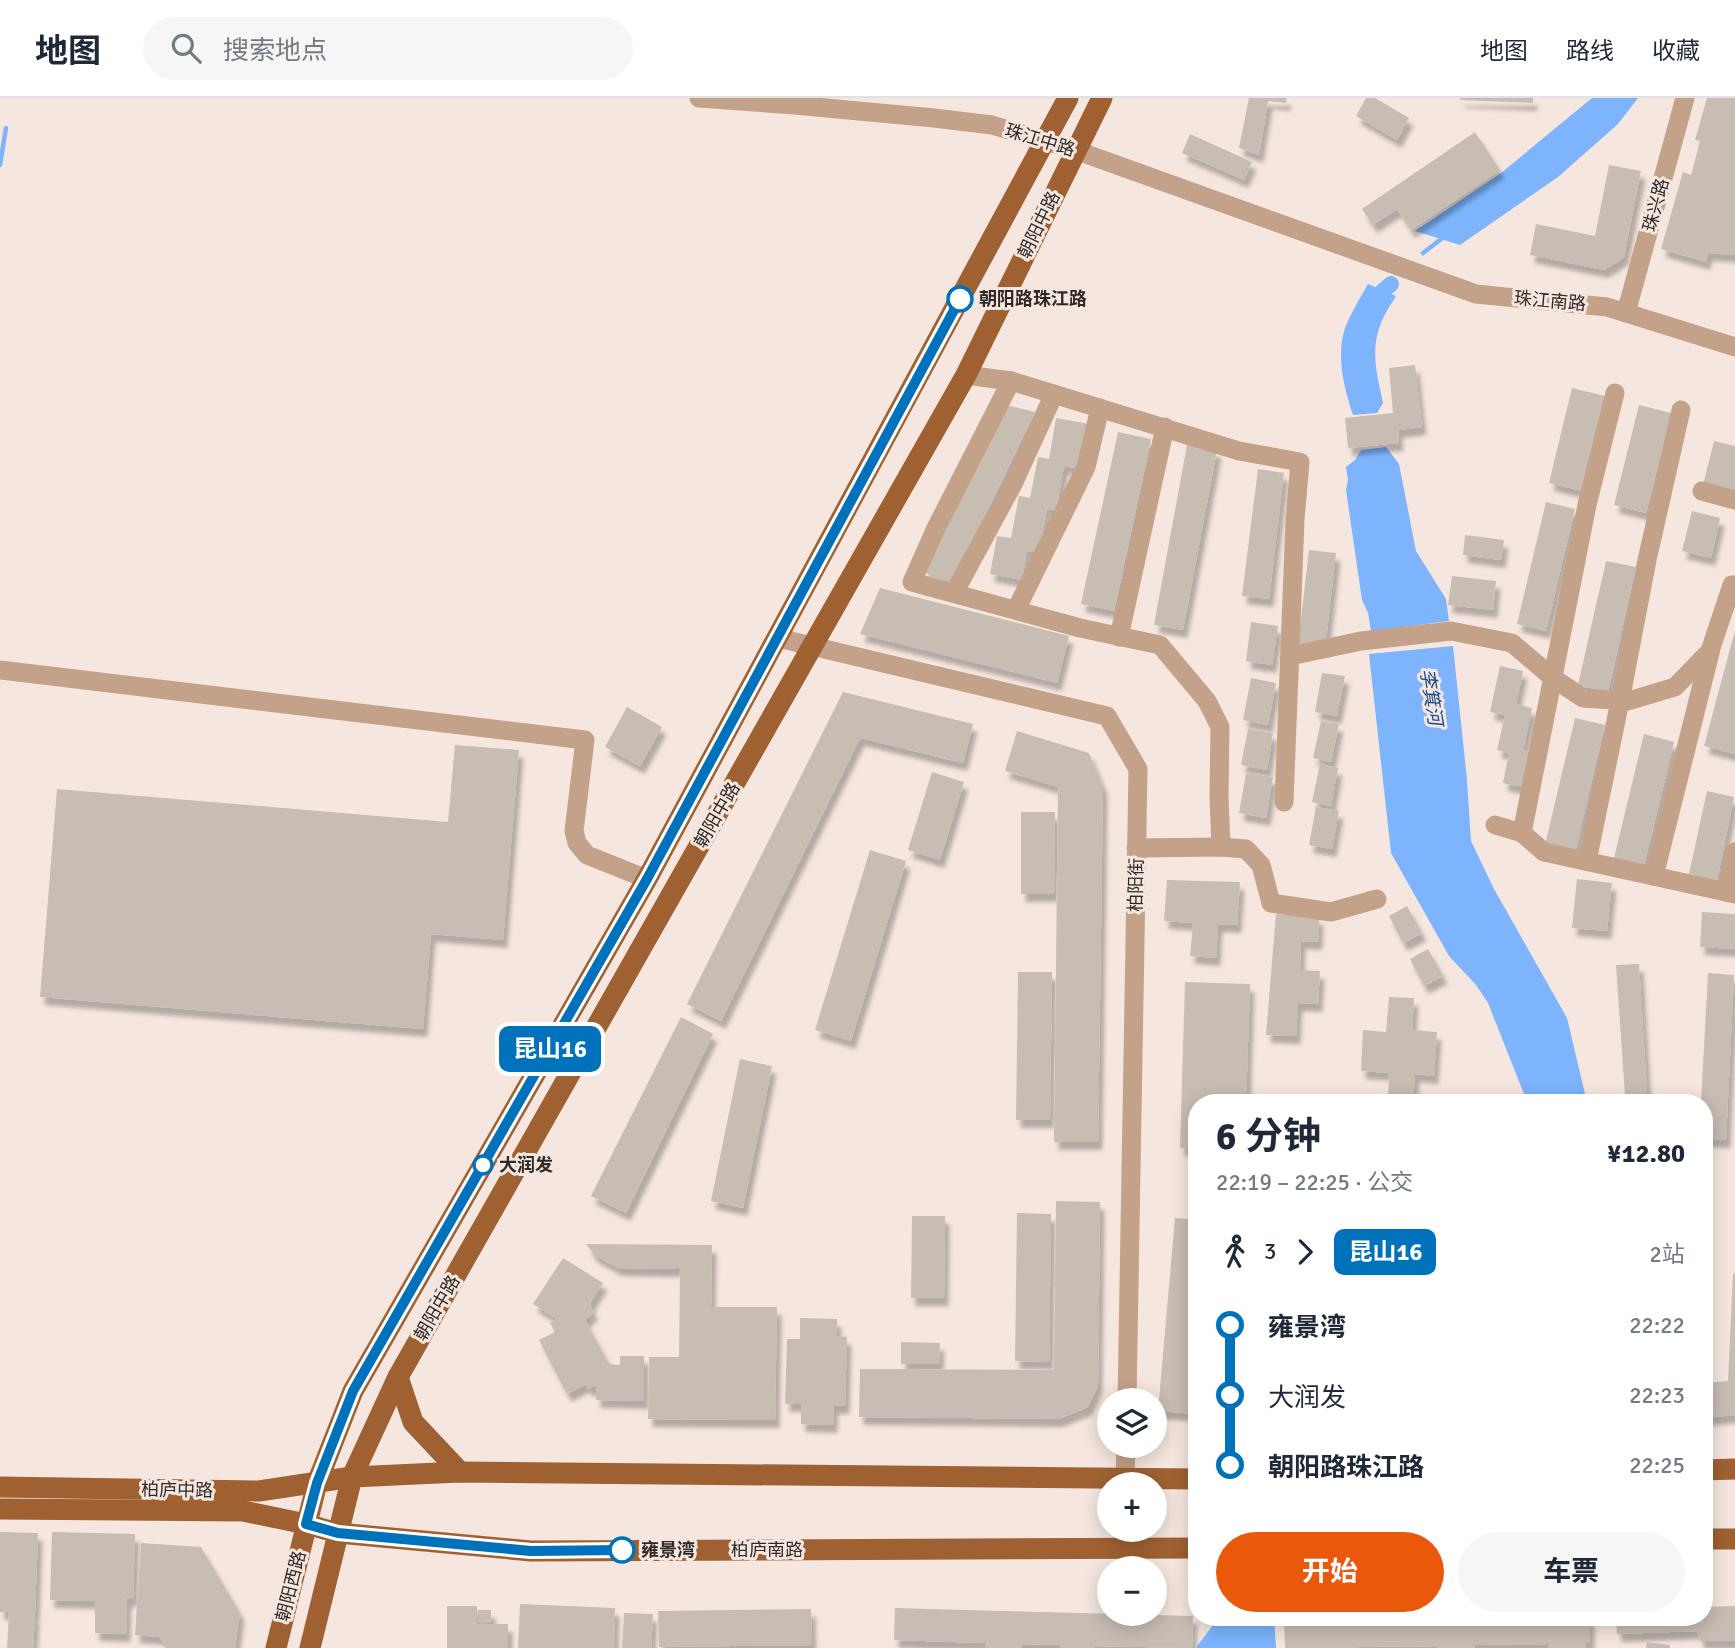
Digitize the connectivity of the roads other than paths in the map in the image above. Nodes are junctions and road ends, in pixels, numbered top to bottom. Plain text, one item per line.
1 (699, 98) edge
2 (1068, 98) edge
3 (1102, 98) edge
4 (1685, 98) edge
5 (794, 101) edge
6 (1045, 140) junction
7 (1075, 150) junction
8 (1366, 254) joint
9 (1626, 313) junction
10 (1735, 347) edge
11 (966, 375) junction
12 (1011, 381) junction
13 (1615, 393) dead end
14 (1054, 394) junction
15 (1100, 408) junction
16 (1681, 411) dead end
17 (1165, 427) junction
18 (1702, 491) dead end
19 (1735, 500) edge
20 (1735, 585) edge
21 (954, 593) junction
22 (1016, 610) junction
23 (1119, 636) junction
24 (778, 638) junction
25 (813, 647) junction
26 (1710, 651) junction
27 (1290, 656) junction
28 (0, 670) edge
29 (1553, 678) junction
30 (1620, 701) junction
31 (1284, 802) dead end
32 (1495, 825) dead end
33 (1522, 833) junction
34 (1222, 847) junction
35 (1136, 848) junction
36 (1735, 852) edge
37 (1587, 862) junction
38 (1654, 876) junction
39 (647, 879) junction
40 (1730, 893) edge
41 (1377, 899) dead end
42 (398, 1377) junction
43 (1126, 1388) edge
44 (1735, 1469) edge
45 (1713, 1470) edge
46 (460, 1472) junction
47 (352, 1477) junction
48 (1097, 1479) edge
49 (1167, 1479) edge
50 (1188, 1479) edge
51 (317, 1483) junction
52 (0, 1487) edge
53 (0, 1508) edge
54 (306, 1524) junction
55 (338, 1533) junction
56 (1713, 1539) edge
57 (1735, 1539) edge
58 (1188, 1548) edge
59 (275, 1648) edge
60 (310, 1648) edge

1 - 5 street, 珠江中路
2 - 6 main road, 朝阳中路
3 - 7 main road, 朝阳中路
4 - 9 street, 珠兴路
5 - 6 street, 珠江中路
6 - 7 street, 珠江中路
6 - 24 main road, 朝阳中路
7 - 8 street, 珠江中路
7 - 11 main road, 朝阳中路
8 - 9 street, 珠江南路
9 - 10 street, 珠江南路
11 - 12 street
11 - 25 main road, 朝阳中路
12 - 14 street
12 - 21 street
13 - 29 street
14 - 15 street
14 - 21 street
15 - 17 street
15 - 22 street
16 - 30 street
17 - 23 street
17 - 27 street
18 - 19 street
20 - 26 street
21 - 22 street
22 - 23 street
23 - 34 street
24 - 25 street, 柏阳街
24 - 39 main road, 朝阳中路
25 - 35 street, 柏阳街
25 - 42 main road, 朝阳中路
26 - 30 street
26 - 38 street
27 - 29 street
27 - 31 street
28 - 39 street
29 - 30 street
29 - 33 street
30 - 37 street
32 - 33 street
33 - 37 street
34 - 35 street
34 - 41 street
35 - 43 street, 柏阳街
36 - 40 street
37 - 38 street
38 - 40 street
39 - 51 main road, 朝阳中路
42 - 46 main road
42 - 47 main road, 朝阳中路
44 - 45 main road
46 - 47 main road
46 - 48 main road
47 - 51 main road, 柏庐中路
47 - 55 main road, 朝阳中路
49 - 50 main road
51 - 52 main road, 柏庐中路
51 - 54 main road, 朝阳中路
53 - 54 main road, 柏庐中路
54 - 55 main road, 柏庐中路
54 - 59 main road, 朝阳西路
55 - 58 main road, 柏庐南路
55 - 60 main road, 朝阳西路
56 - 57 main road

